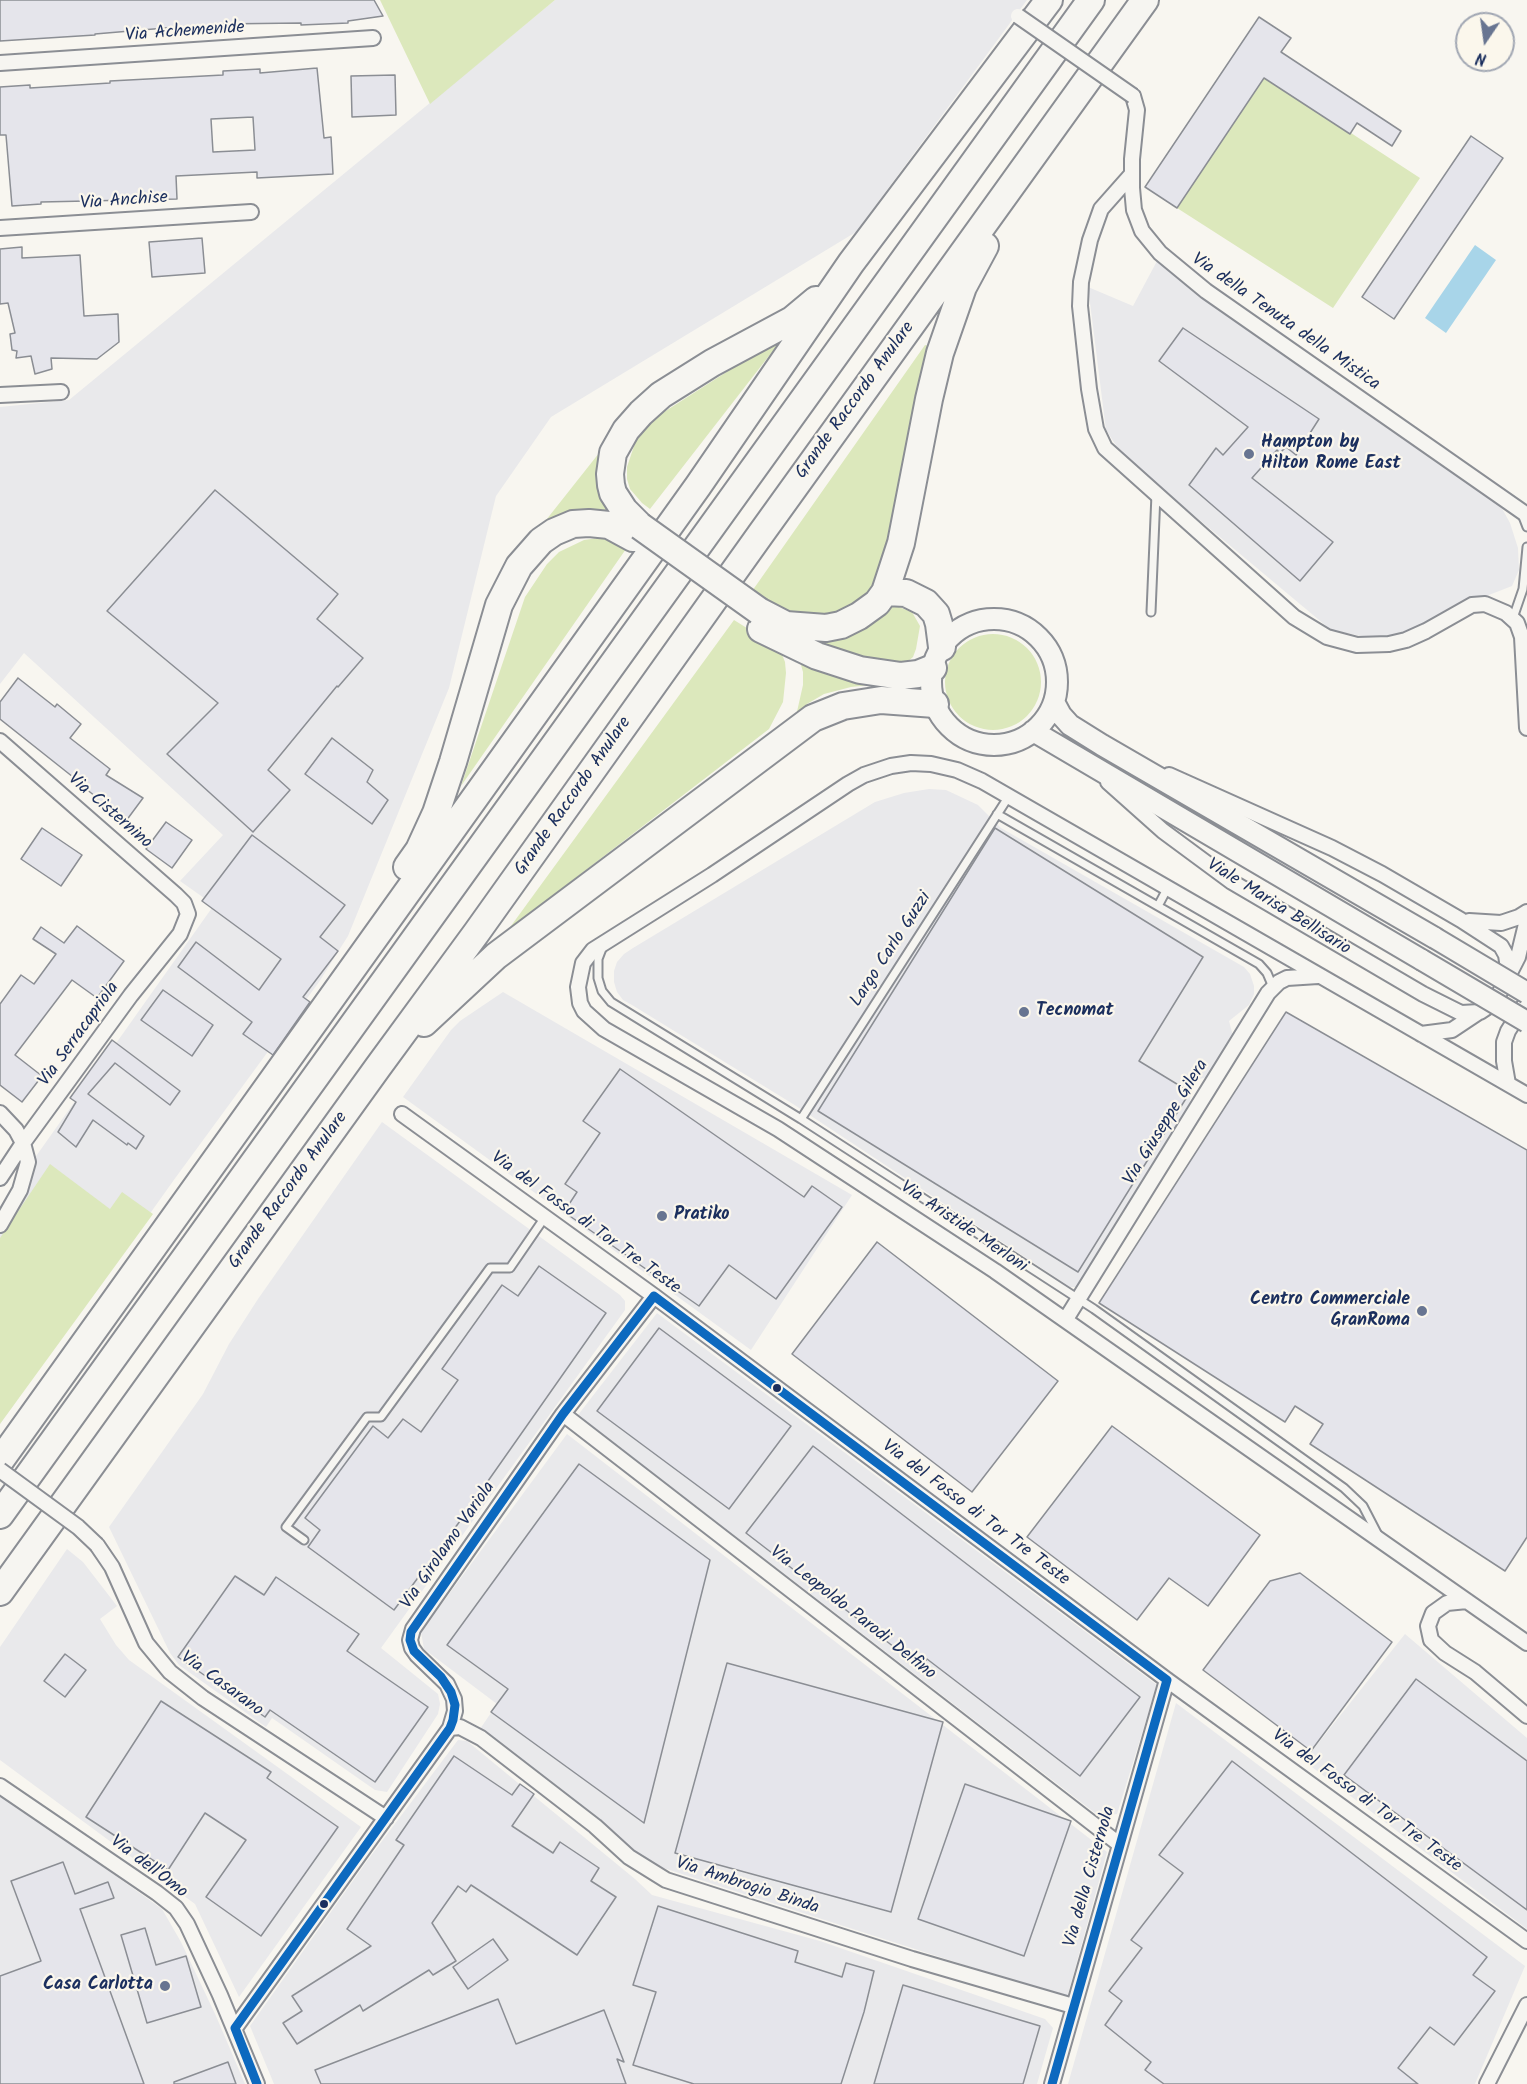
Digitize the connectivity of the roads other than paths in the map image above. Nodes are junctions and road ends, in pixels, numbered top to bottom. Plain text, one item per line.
1 (1049, 0) edge
2 (1091, 0) edge
3 (1145, 0) edge
4 (1018, 16) dead end
5 (373, 38) dead end
6 (0, 63) edge
7 (1031, 159) junction
8 (1132, 174) junction
9 (251, 212) dead end
10 (0, 228) edge
11 (851, 263) junction
12 (61, 392) dead end
13 (0, 395) edge
14 (1156, 495) junction
15 (1524, 513) edge
16 (1527, 527) edge
17 (636, 532) junction
18 (1527, 547) edge
19 (885, 592) junction
20 (1151, 612) dead end
21 (754, 617) junction
22 (1513, 618) junction
23 (938, 657) junction
24 (1054, 702) junction
25 (935, 704) junction
26 (1527, 728) edge
27 (1033, 731) junction
28 (0, 741) edge
29 (1102, 745) junction
30 (1082, 759) junction
31 (1009, 796) junction
32 (997, 814) junction
33 (1167, 889) junction
34 (1158, 906) junction
35 (1527, 912) edge
36 (188, 914) joint
37 (1461, 920) junction
38 (1527, 920) edge
39 (607, 940) junction
40 (1509, 975) junction
41 (1319, 976) junction
42 (342, 983) junction
43 (1273, 987) junction
44 (1527, 993) edge
45 (1527, 1001) edge
46 (1480, 1012) junction
47 (1527, 1022) edge
48 (1421, 1034) junction
49 (378, 1067) junction
50 (1508, 1084) junction
51 (1527, 1095) edge
52 (0, 1113) edge
53 (402, 1114) dead end
54 (801, 1119) junction
55 (23, 1143) junction
56 (0, 1178) edge
57 (545, 1217) junction
58 (0, 1225) edge
59 (654, 1296) junction
60 (1079, 1299) junction
61 (1066, 1319) junction
62 (563, 1413) junction
63 (0, 1461) edge
64 (0, 1470) edge
65 (0, 1515) edge
66 (304, 1540) dead end
67 (1380, 1540) junction
68 (0, 1592) edge
69 (1467, 1602) junction
70 (1527, 1643) edge
71 (1167, 1680) junction
72 (1527, 1716) edge
73 (450, 1728) junction
74 (0, 1786) edge
75 (386, 1818) junction
76 (1119, 1844) junction
77 (1527, 1941) edge
78 (1527, 2005) edge
79 (1073, 2006) junction
80 (235, 2028) junction
81 (258, 2084) edge
82 (1052, 2084) edge
83 (1487, 2084) edge

1 - 11 highway
2 - 65 highway
3 - 7 highway, Grande Raccordo Anulare
4 - 8 street, Via della Tenuta della Mistica, bridge
5 - 6 street, Via Achemenide
7 - 19 highway
7 - 49 highway, Grande Raccordo Anulare
8 - 14 street
8 - 15 street, Via della Tenuta della Mistica
9 - 10 street, Via Anchise
11 - 17 highway
11 - 42 highway
12 - 13 street
14 - 20 lane
14 - 22 street
15 - 16 lane
17 - 21 highway, bridge
17 - 42 highway
18 - 22 lane
19 - 21 highway
19 - 23 highway
21 - 23 highway
22 - 26 street
23 - 24 main road
23 - 25 main road
24 - 27 main road
24 - 29 main road
25 - 27 main road
25 - 49 highway
27 - 30 main road, Viale Marisa Bellisario
28 - 36 street, Via Cisternino
29 - 37 street
29 - 44 main road, bridge
30 - 46 street, Viale Marisa Bellisario
30 - 47 main road, Viale Marisa Bellisario, bridge
31 - 32 lane, Largo Carlo Guzzi
31 - 33 street, Via Aristide Merloni
31 - 39 street, Via Aristide Merloni
32 - 34 lane
32 - 54 lane, Largo Carlo Guzzi
33 - 34 lane
33 - 41 street, Via Aristide Merloni
34 - 43 lane
35 - 37 street
36 - 55 street, Via Serracapriola
37 - 40 street
38 - 40 street
39 - 54 lane, Via Aristide Merloni
39 - 61 street, Via Aristide Merloni
40 - 46 street
41 - 43 street
41 - 48 street, Via Aristide Merloni
42 - 63 highway
43 - 60 street, Via Giuseppe Gilera
45 - 50 street
46 - 48 street
48 - 50 street, Via Aristide Merloni
49 - 68 highway, Grande Raccordo Anulare
50 - 51 street, Via Aristide Merloni
52 - 55 street
53 - 57 street, Via del Fosso di Tor Tre Teste
54 - 60 lane, Via Aristide Merloni
55 - 56 street, Via Serracapriola
55 - 58 street
57 - 59 street, Via del Fosso di Tor Tre Teste
57 - 66 lane
59 - 62 street, Via Girolamo Variola
59 - 71 street, Via del Fosso di Tor Tre Teste
60 - 61 street, Via Giuseppe Gilera
60 - 67 lane, Via Aristide Merloni
61 - 67 street, Via Aristide Merloni
62 - 73 street, Via Girolamo Variola
62 - 76 street, Via Leopoldo Parodi Delfino
64 - 75 street, Via Casarano, bridge
67 - 69 street, Via Aristide Merloni
69 - 70 street, Via Aristide Merloni
69 - 72 street
71 - 76 street, Via della Cisternola
71 - 77 street, Via del Fosso di Tor Tre Teste
73 - 75 street
73 - 79 street, Via Ambrogio Binda
74 - 80 street, Via dell'Omo
75 - 80 street
76 - 79 street, Via della Cisternola
78 - 83 street
79 - 82 street, Via della Cisternola
80 - 81 street, Via dell'Omo

